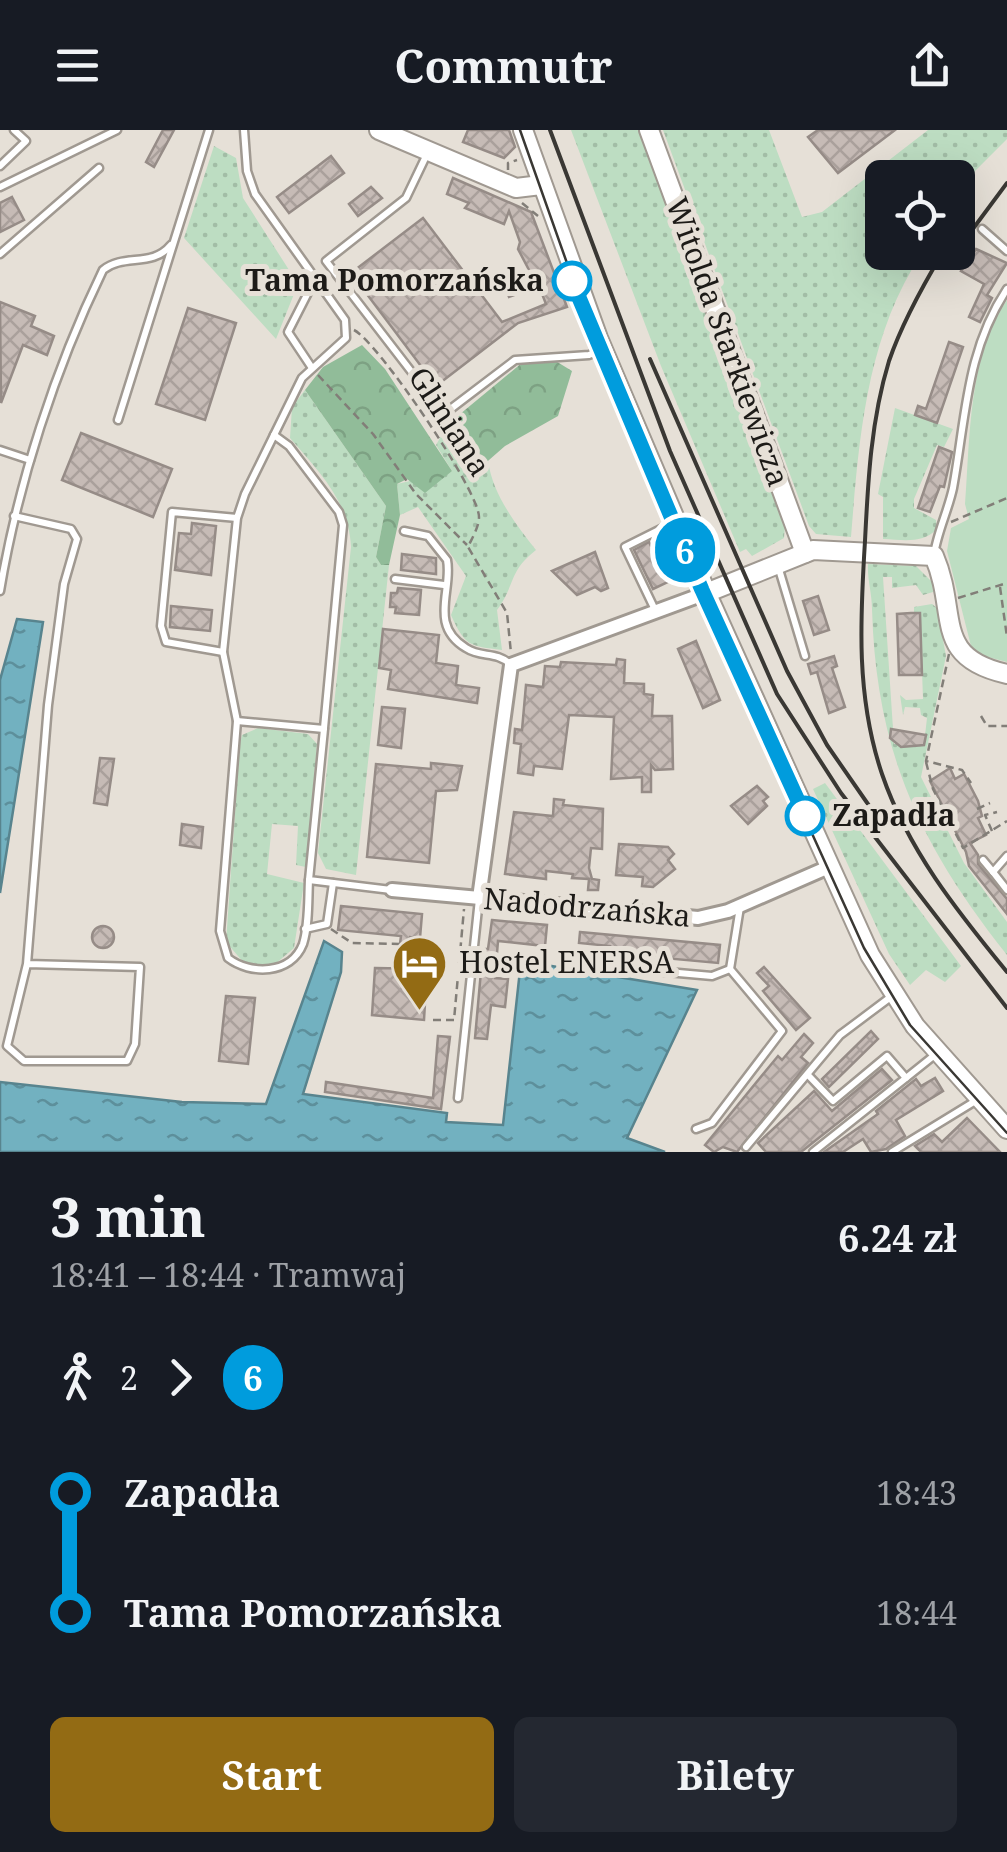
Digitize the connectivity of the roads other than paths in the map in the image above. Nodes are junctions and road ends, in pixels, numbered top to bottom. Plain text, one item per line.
1 (14, 130) edge
2 (117, 130) edge
3 (209, 130) edge
4 (244, 130) edge
5 (379, 130) edge
6 (523, 130) edge
7 (649, 130) edge
8 (429, 149) junction
9 (0, 166) edge
10 (99, 168) dead end
11 (538, 176) junction
12 (0, 187) edge
13 (982, 229) dead end
14 (170, 245) junction
15 (1007, 250) edge
16 (0, 254) edge
17 (315, 279) junction
18 (1007, 289) edge
19 (602, 349) junction
20 (312, 368) junction
21 (118, 420) dead end
22 (274, 436) junction
23 (0, 450) edge
24 (30, 460) junction
25 (14, 516) junction
26 (238, 518) junction
27 (676, 521) junction
28 (404, 531) dead end
29 (805, 553) junction
30 (934, 556) junction
31 (778, 565) junction
32 (396, 579) dead end
33 (444, 585) junction
34 (0, 591) edge
35 (706, 592) junction
36 (656, 612) junction
37 (223, 652) junction
38 (805, 656) dead end
39 (511, 664) junction
40 (1007, 674) edge
41 (237, 720) junction
42 (324, 728) junction
43 (1007, 856) edge
44 (984, 860) dead end
45 (831, 866) junction
46 (993, 872) junction
47 (309, 880) junction
48 (333, 883) junction
49 (392, 890) joint
50 (1007, 890) edge
51 (479, 898) junction
52 (740, 906) junction
53 (305, 929) junction
54 (27, 964) junction
55 (600, 966) dead end
56 (730, 969) junction
57 (894, 996) junction
58 (938, 1053) junction
59 (808, 1076) junction
60 (906, 1078) junction
61 (458, 1098) dead end
62 (978, 1099) junction
63 (696, 1129) dead end
64 (1007, 1129) edge
65 (746, 1148) dead end
66 (906, 1149) edge
67 (813, 1152) edge
68 (892, 1152) edge

1 - 9 lane
2 - 12 lane
3 - 14 lane
4 - 17 lane
5 - 8 street
6 - 11 street
7 - 29 street, Witolda Starkiewicza
8 - 11 street
8 - 19 lane
10 - 16 lane
11 - 19 street
13 - 15 lane
14 - 21 lane
14 - 24 lane
17 - 20 lane
17 - 20 lane
18 - 30 lane
19 - 27 street
20 - 22 lane
22 - 26 lane
22 - 42 lane
23 - 24 lane
24 - 25 lane
25 - 34 lane
25 - 54 lane
26 - 37 lane
26 - 37 lane
27 - 35 street
27 - 36 lane
28 - 33 lane
29 - 30 street
29 - 31 street
30 - 40 street
31 - 35 street
31 - 38 lane
32 - 33 lane
33 - 39 lane
35 - 36 street
35 - 45 street
36 - 39 street
37 - 41 lane
39 - 51 street
41 - 42 lane
41 - 53 lane
42 - 47 lane
43 - 46 lane
44 - 46 lane
45 - 52 street, Nadodrzańska
45 - 57 street
46 - 50 lane
47 - 48 lane
47 - 53 lane
48 - 49 lane
48 - 53 lane
49 - 51 street, Nadodrzańska
51 - 52 street, Nadodrzańska
51 - 61 lane
52 - 56 lane
54 - 54 lane
55 - 56 lane
56 - 63 lane
57 - 58 street
57 - 59 lane
58 - 60 lane
58 - 62 street
59 - 60 lane
59 - 65 lane
60 - 67 lane
62 - 64 street
62 - 66 lane
66 - 68 lane

